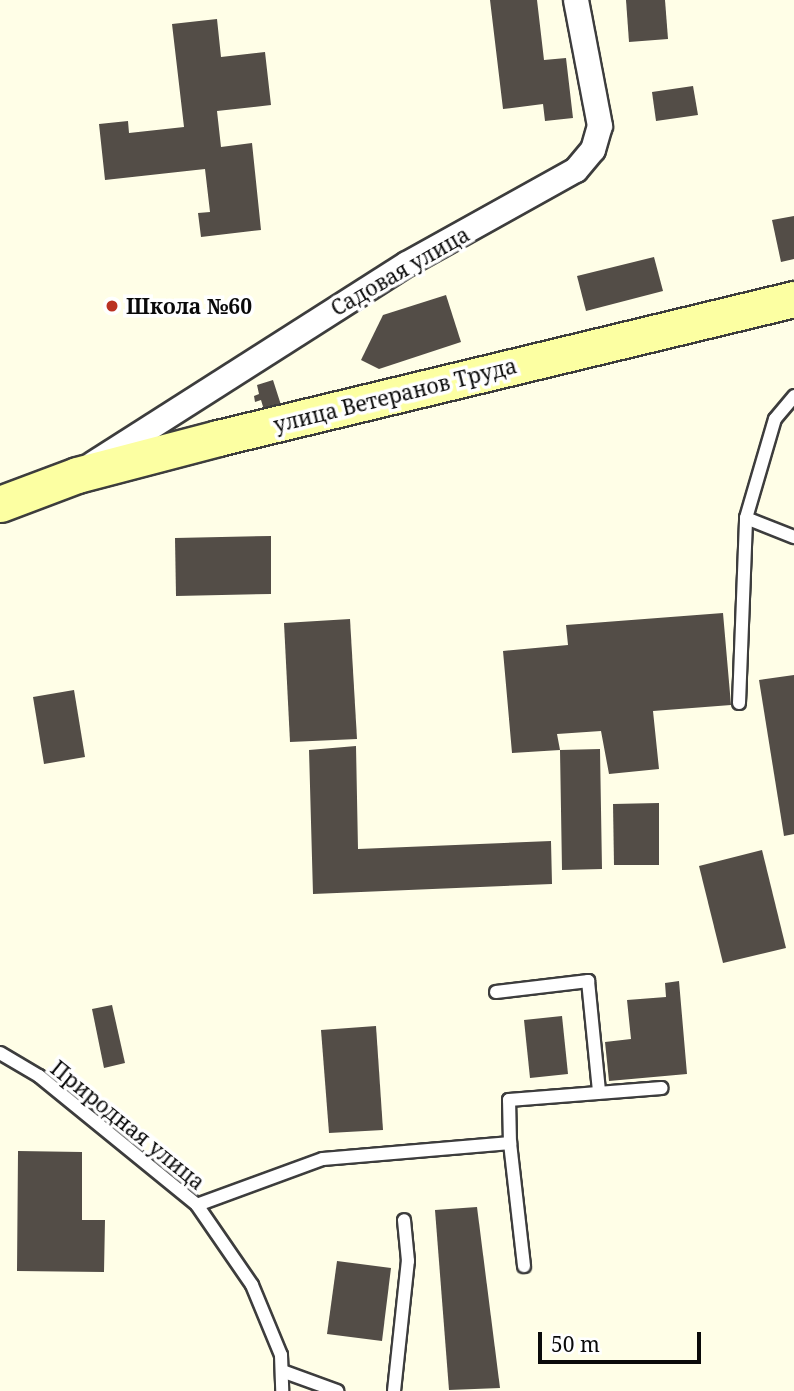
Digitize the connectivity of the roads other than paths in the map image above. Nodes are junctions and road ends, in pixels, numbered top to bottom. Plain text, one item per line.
1 (576, 0) edge
2 (794, 299) edge
3 (794, 396) edge
4 (76, 475) junction
5 (0, 504) edge
6 (746, 519) junction
7 (794, 537) edge
8 (738, 703) dead end
9 (496, 992) dead end
10 (0, 1053) edge
11 (662, 1088) dead end
12 (599, 1092) junction
13 (510, 1143) junction
14 (197, 1205) junction
15 (404, 1220) dead end
16 (524, 1266) dead end
17 (282, 1371) junction
18 (282, 1391) edge
19 (337, 1391) edge
20 (394, 1391) edge

1 - 4 street, Садовая улица
2 - 4 street, улица Ветеранов Труда
3 - 6 lane
4 - 5 street, улица Ветеранов Труда
6 - 7 lane
6 - 8 lane
9 - 12 lane
10 - 14 lane, Природная улица
11 - 12 lane
12 - 13 lane
13 - 14 lane
13 - 16 lane
14 - 17 lane, Природная улица
15 - 20 lane
17 - 18 lane, Природная улица
17 - 19 lane

